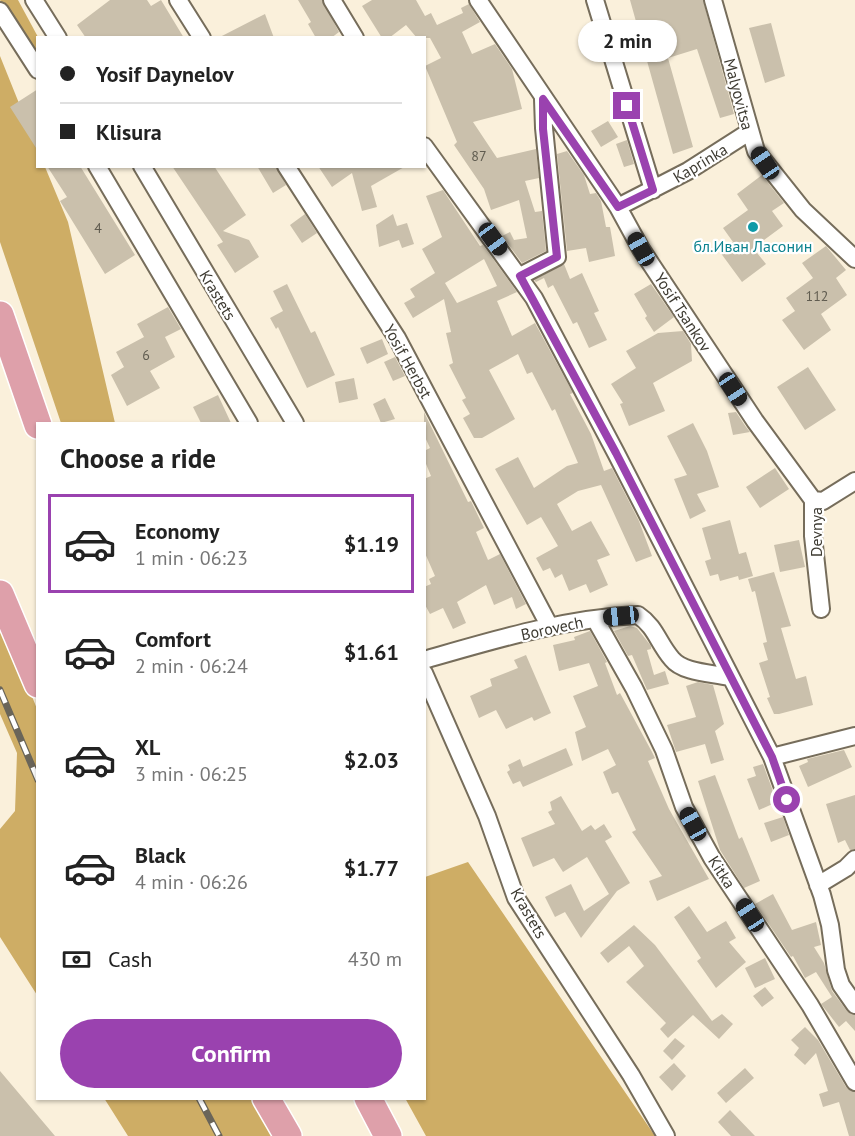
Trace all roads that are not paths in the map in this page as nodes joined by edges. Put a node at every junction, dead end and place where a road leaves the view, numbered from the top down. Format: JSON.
{"nodes":[{"id":1,"x":34,"y":0,"type":"edge"},
{"id":2,"x":178,"y":0,"type":"edge"},
{"id":3,"x":332,"y":0,"type":"edge"},
{"id":4,"x":478,"y":0,"type":"edge"},
{"id":5,"x":596,"y":0,"type":"edge"},
{"id":6,"x":713,"y":0,"type":"edge"},
{"id":7,"x":0,"y":11,"type":"edge"},
{"id":8,"x":57,"y":36,"type":"edge"},
{"id":9,"x":201,"y":36,"type":"edge"},
{"id":10,"x":354,"y":36,"type":"edge"},
{"id":11,"x":36,"y":67,"type":"edge"},
{"id":12,"x":543,"y":99,"type":"junction"},
{"id":13,"x":749,"y":132,"type":"junction"},
{"id":14,"x":426,"y":149,"type":"edge"},
{"id":15,"x":98,"y":168,"type":"edge"},
{"id":16,"x":143,"y":168,"type":"edge"},
{"id":17,"x":287,"y":168,"type":"edge"},
{"id":18,"x":653,"y":190,"type":"junction"},
{"id":19,"x":618,"y":207,"type":"junction"},
{"id":20,"x":855,"y":259,"type":"edge"},
{"id":21,"x":520,"y":276,"type":"junction"},
{"id":22,"x":0,"y":315,"type":"edge"},
{"id":23,"x":37,"y":422,"type":"edge"},
{"id":24,"x":248,"y":422,"type":"edge"},
{"id":25,"x":294,"y":422,"type":"edge"},
{"id":26,"x":855,"y":481,"type":"edge"},
{"id":27,"x":813,"y":501,"type":"junction"},
{"id":28,"x":0,"y":594,"type":"edge"},
{"id":29,"x":821,"y":609,"type":"dead end"},
{"id":30,"x":595,"y":619,"type":"junction"},
{"id":31,"x":550,"y":627,"type":"junction"},
{"id":32,"x":426,"y":659,"type":"edge"},
{"id":33,"x":426,"y":677,"type":"edge"},
{"id":34,"x":729,"y":677,"type":"junction"},
{"id":35,"x":36,"y":679,"type":"edge"},
{"id":36,"x":855,"y":736,"type":"edge"},
{"id":37,"x":772,"y":757,"type":"junction"},
{"id":38,"x":855,"y":859,"type":"edge"},
{"id":39,"x":818,"y":885,"type":"junction"},
{"id":40,"x":855,"y":1005,"type":"edge"},
{"id":41,"x":855,"y":1082,"type":"edge"},
{"id":42,"x":267,"y":1100,"type":"edge"},
{"id":43,"x":369,"y":1100,"type":"edge"},
{"id":44,"x":288,"y":1136,"type":"edge"},
{"id":45,"x":388,"y":1136,"type":"edge"},
{"id":46,"x":666,"y":1136,"type":"edge"}],
"edges":[{"from":1,"to":8,"type":"street"},
{"from":2,"to":9,"type":"street"},
{"from":3,"to":10,"type":"street"},
{"from":4,"to":12,"type":"street","name":"Yosif Tsankov"},
{"from":5,"to":18,"type":"street"},
{"from":6,"to":13,"type":"street","name":"Malyovitsa"},
{"from":7,"to":11,"type":"street"},
{"from":12,"to":19,"type":"street","name":"Yosif Tsankov"},
{"from":12,"to":21,"type":"street"},
{"from":13,"to":18,"type":"street","name":"Kaprinka"},
{"from":13,"to":20,"type":"street","name":"Malyovitsa"},
{"from":14,"to":21,"type":"street"},
{"from":15,"to":24,"type":"street"},
{"from":16,"to":25,"type":"street","name":"Krastets"},
{"from":17,"to":31,"type":"street","name":"Yosif Herbst"},
{"from":18,"to":19,"type":"street","name":"Kaprinka"},
{"from":19,"to":27,"type":"street","name":"Yosif Tsankov"},
{"from":21,"to":34,"type":"street"},
{"from":22,"to":23,"type":"highway"},
{"from":26,"to":27,"type":"street","name":"Devnya"},
{"from":27,"to":29,"type":"street","name":"Devnya"},
{"from":28,"to":35,"type":"highway"},
{"from":30,"to":31,"type":"street","name":"Borovech"},
{"from":30,"to":34,"type":"street","name":"Borovech"},
{"from":30,"to":41,"type":"street","name":"Kitka"},
{"from":31,"to":32,"type":"street","name":"Borovech"},
{"from":33,"to":46,"type":"street","name":"Krastets"},
{"from":34,"to":37,"type":"street"},
{"from":36,"to":37,"type":"street"},
{"from":37,"to":39,"type":"street"},
{"from":38,"to":39,"type":"street"},
{"from":39,"to":40,"type":"street"},
{"from":42,"to":44,"type":"highway"},
{"from":43,"to":45,"type":"highway"}]}
